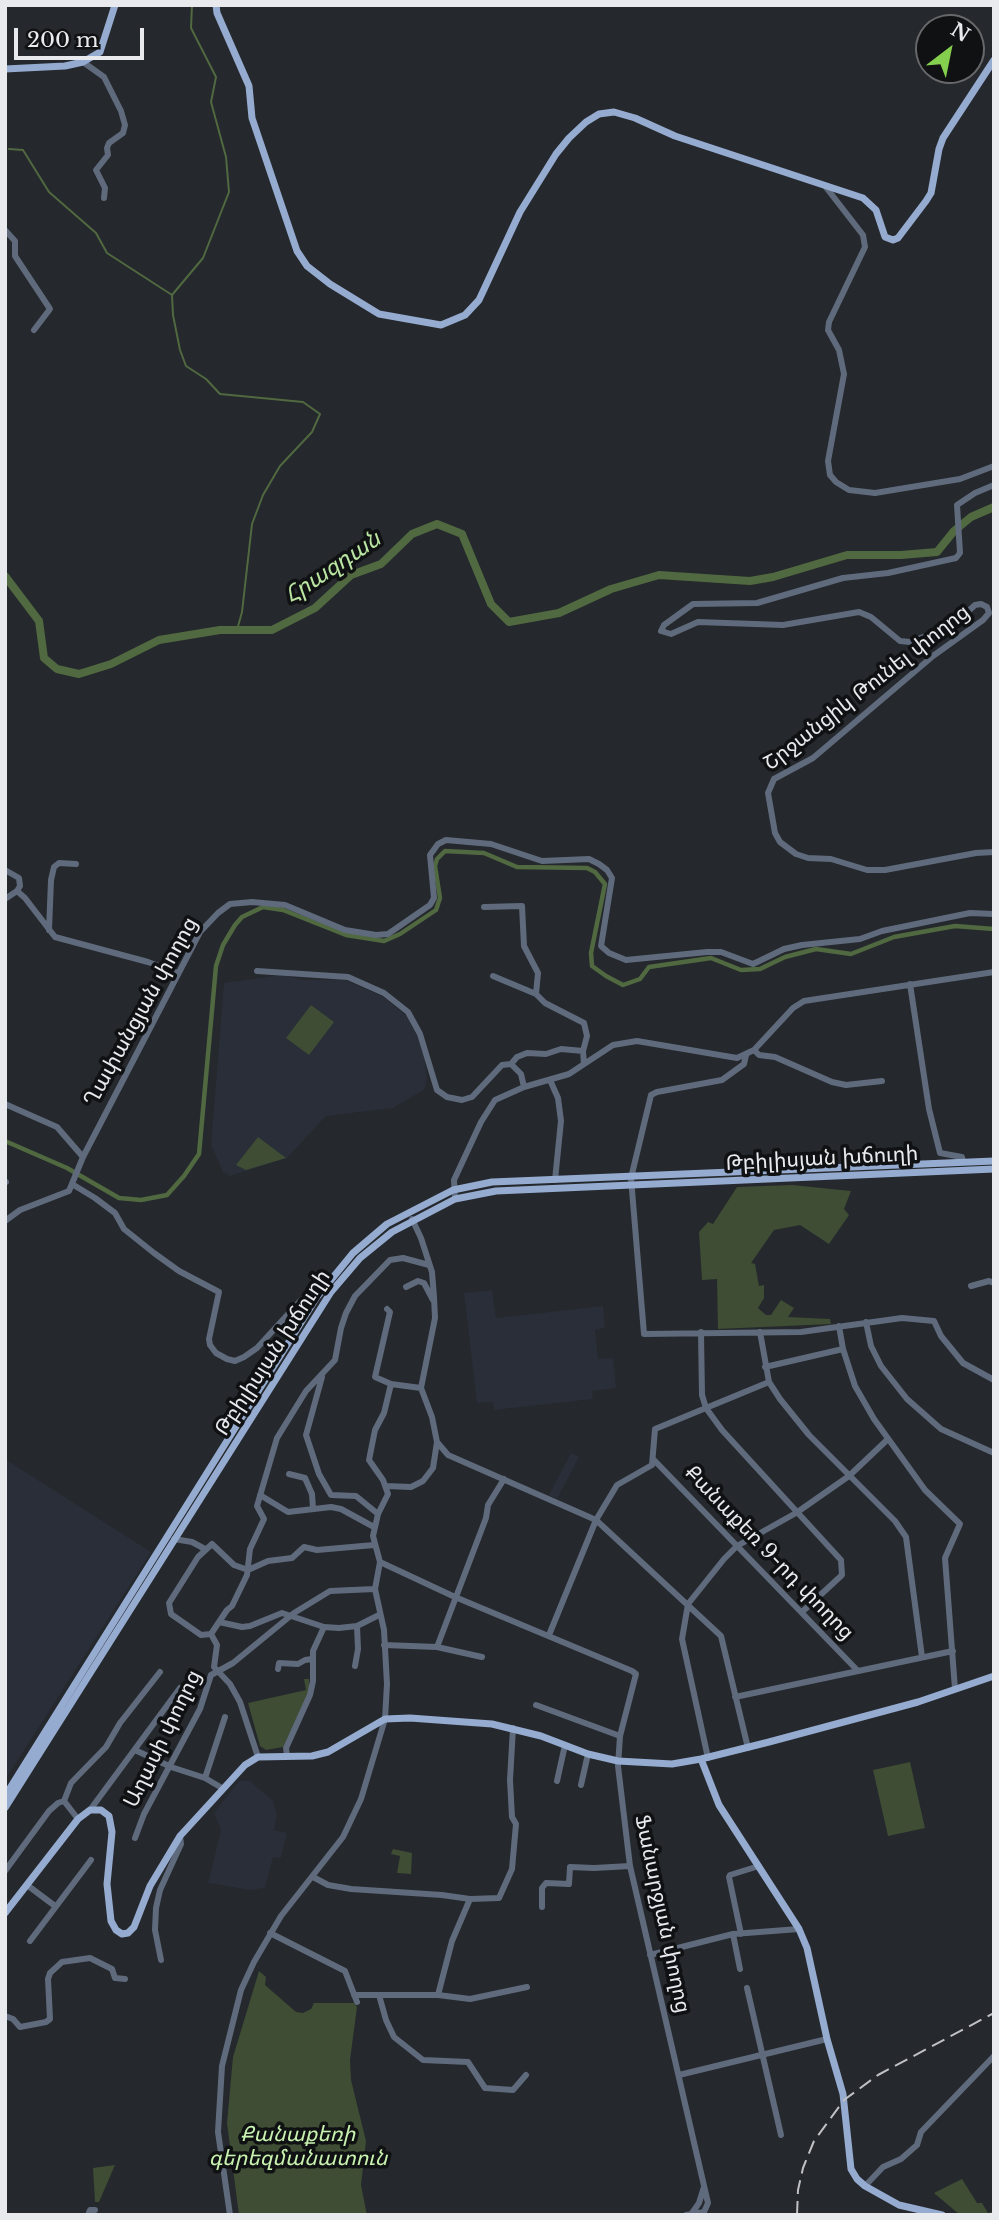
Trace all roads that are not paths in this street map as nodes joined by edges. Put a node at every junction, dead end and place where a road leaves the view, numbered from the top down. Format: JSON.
{"nodes":[{"id":1,"x":114,"y":5,"type":"edge"},
{"id":2,"x":216,"y":5,"type":"edge"},
{"id":3,"x":994,"y":60,"type":"edge"},
{"id":4,"x":83,"y":62,"type":"junction"},
{"id":5,"x":5,"y":69,"type":"edge"},
{"id":6,"x":824,"y":184,"type":"junction"},
{"id":7,"x":850,"y":193,"type":"junction"},
{"id":8,"x":104,"y":198,"type":"dead end"},
{"id":9,"x":844,"y":208,"type":"junction"},
{"id":10,"x":5,"y":230,"type":"edge"},
{"id":11,"x":34,"y":330,"type":"dead end"},
{"id":12,"x":994,"y":466,"type":"edge"},
{"id":13,"x":994,"y":485,"type":"edge"},
{"id":14,"x":994,"y":852,"type":"edge"},
{"id":15,"x":76,"y":864,"type":"dead end"},
{"id":16,"x":5,"y":870,"type":"edge"},
{"id":17,"x":17,"y":891,"type":"junction"},
{"id":18,"x":5,"y":899,"type":"edge"},
{"id":19,"x":484,"y":907,"type":"dead end"},
{"id":20,"x":994,"y":914,"type":"edge"},
{"id":21,"x":49,"y":930,"type":"junction"},
{"id":22,"x":257,"y":971,"type":"dead end"},
{"id":23,"x":994,"y":972,"type":"edge"},
{"id":24,"x":178,"y":973,"type":"junction"},
{"id":25,"x":494,"y":976,"type":"dead end"},
{"id":26,"x":910,"y":984,"type":"junction"},
{"id":27,"x":536,"y":994,"type":"junction"},
{"id":28,"x":583,"y":1051,"type":"junction"},
{"id":29,"x":754,"y":1051,"type":"junction"},
{"id":30,"x":746,"y":1055,"type":"junction"},
{"id":31,"x":511,"y":1064,"type":"junction"},
{"id":32,"x":584,"y":1064,"type":"junction"},
{"id":33,"x":550,"y":1080,"type":"junction"},
{"id":34,"x":882,"y":1082,"type":"dead end"},
{"id":35,"x":524,"y":1087,"type":"junction"},
{"id":36,"x":5,"y":1104,"type":"edge"},
{"id":37,"x":82,"y":1160,"type":"junction"},
{"id":38,"x":994,"y":1161,"type":"edge"},
{"id":39,"x":963,"y":1162,"type":"junction"},
{"id":40,"x":994,"y":1169,"type":"edge"},
{"id":41,"x":555,"y":1180,"type":"junction"},
{"id":42,"x":631,"y":1181,"type":"junction"},
{"id":43,"x":72,"y":1182,"type":"junction"},
{"id":44,"x":454,"y":1194,"type":"junction"},
{"id":45,"x":412,"y":1219,"type":"junction"},
{"id":46,"x":5,"y":1221,"type":"edge"},
{"id":47,"x":429,"y":1265,"type":"junction"},
{"id":48,"x":994,"y":1283,"type":"edge"},
{"id":49,"x":971,"y":1286,"type":"dead end"},
{"id":50,"x":406,"y":1287,"type":"dead end"},
{"id":51,"x":317,"y":1297,"type":"junction"},
{"id":52,"x":435,"y":1301,"type":"junction"},
{"id":53,"x":387,"y":1308,"type":"dead end"},
{"id":54,"x":866,"y":1322,"type":"junction"},
{"id":55,"x":839,"y":1326,"type":"junction"},
{"id":56,"x":701,"y":1332,"type":"junction"},
{"id":57,"x":761,"y":1332,"type":"junction"},
{"id":58,"x":843,"y":1349,"type":"junction"},
{"id":59,"x":765,"y":1367,"type":"junction"},
{"id":60,"x":322,"y":1375,"type":"junction"},
{"id":61,"x":994,"y":1380,"type":"edge"},
{"id":62,"x":769,"y":1382,"type":"junction"},
{"id":63,"x":391,"y":1384,"type":"junction"},
{"id":64,"x":421,"y":1388,"type":"junction"},
{"id":65,"x":706,"y":1408,"type":"junction"},
{"id":66,"x":888,"y":1439,"type":"junction"},
{"id":67,"x":436,"y":1442,"type":"junction"},
{"id":68,"x":994,"y":1453,"type":"edge"},
{"id":69,"x":654,"y":1460,"type":"junction"},
{"id":70,"x":289,"y":1474,"type":"dead end"},
{"id":71,"x":210,"y":1476,"type":"junction"},
{"id":72,"x":849,"y":1476,"type":"junction"},
{"id":73,"x":504,"y":1479,"type":"junction"},
{"id":74,"x":386,"y":1486,"type":"junction"},
{"id":75,"x":327,"y":1492,"type":"junction"},
{"id":76,"x":260,"y":1495,"type":"junction"},
{"id":77,"x":313,"y":1498,"type":"junction"},
{"id":78,"x":313,"y":1508,"type":"junction"},
{"id":79,"x":796,"y":1513,"type":"junction"},
{"id":80,"x":378,"y":1514,"type":"junction"},
{"id":81,"x":596,"y":1520,"type":"junction"},
{"id":82,"x":374,"y":1527,"type":"junction"},
{"id":83,"x":174,"y":1539,"type":"junction"},
{"id":84,"x":374,"y":1545,"type":"junction"},
{"id":85,"x":737,"y":1546,"type":"junction"},
{"id":86,"x":205,"y":1549,"type":"junction"},
{"id":87,"x":161,"y":1552,"type":"junction"},
{"id":88,"x":380,"y":1562,"type":"junction"},
{"id":89,"x":248,"y":1570,"type":"junction"},
{"id":90,"x":375,"y":1589,"type":"junction"},
{"id":91,"x":455,"y":1597,"type":"junction"},
{"id":92,"x":688,"y":1604,"type":"junction"},
{"id":93,"x":802,"y":1612,"type":"junction"},
{"id":94,"x":379,"y":1615,"type":"junction"},
{"id":95,"x":290,"y":1616,"type":"junction"},
{"id":96,"x":219,"y":1622,"type":"junction"},
{"id":97,"x":324,"y":1626,"type":"junction"},
{"id":98,"x":357,"y":1626,"type":"junction"},
{"id":99,"x":211,"y":1634,"type":"junction"},
{"id":100,"x":548,"y":1635,"type":"junction"},
{"id":101,"x":384,"y":1645,"type":"junction"},
{"id":102,"x":437,"y":1647,"type":"junction"},
{"id":103,"x":953,"y":1651,"type":"junction"},
{"id":104,"x":482,"y":1657,"type":"dead end"},
{"id":105,"x":922,"y":1657,"type":"junction"},
{"id":106,"x":313,"y":1659,"type":"junction"},
{"id":107,"x":355,"y":1666,"type":"dead end"},
{"id":108,"x":278,"y":1669,"type":"dead end"},
{"id":109,"x":217,"y":1671,"type":"junction"},
{"id":110,"x":858,"y":1671,"type":"junction"},
{"id":111,"x":160,"y":1672,"type":"dead end"},
{"id":112,"x":994,"y":1676,"type":"edge"},
{"id":113,"x":180,"y":1688,"type":"dead end"},
{"id":114,"x":955,"y":1689,"type":"junction"},
{"id":115,"x":735,"y":1697,"type":"junction"},
{"id":116,"x":536,"y":1705,"type":"dead end"},
{"id":117,"x":225,"y":1717,"type":"dead end"},
{"id":118,"x":384,"y":1720,"type":"junction"},
{"id":119,"x":513,"y":1728,"type":"junction"},
{"id":120,"x":620,"y":1736,"type":"junction"},
{"id":121,"x":565,"y":1745,"type":"junction"},
{"id":122,"x":748,"y":1748,"type":"junction"},
{"id":123,"x":135,"y":1750,"type":"junction"},
{"id":124,"x":588,"y":1754,"type":"junction"},
{"id":125,"x":286,"y":1756,"type":"junction"},
{"id":126,"x":258,"y":1757,"type":"junction"},
{"id":127,"x":705,"y":1759,"type":"junction"},
{"id":128,"x":618,"y":1761,"type":"junction"},
{"id":129,"x":171,"y":1767,"type":"junction"},
{"id":130,"x":205,"y":1778,"type":"junction"},
{"id":131,"x":557,"y":1781,"type":"dead end"},
{"id":132,"x":580,"y":1785,"type":"dead end"},
{"id":133,"x":222,"y":1788,"type":"junction"},
{"id":134,"x":5,"y":1796,"type":"edge"},
{"id":135,"x":64,"y":1801,"type":"junction"},
{"id":136,"x":5,"y":1808,"type":"edge"},
{"id":137,"x":90,"y":1810,"type":"junction"},
{"id":138,"x":78,"y":1819,"type":"junction"},
{"id":139,"x":180,"y":1836,"type":"junction"},
{"id":140,"x":135,"y":1838,"type":"dead end"},
{"id":141,"x":91,"y":1860,"type":"dead end"},
{"id":142,"x":630,"y":1866,"type":"junction"},
{"id":143,"x":759,"y":1866,"type":"junction"},
{"id":144,"x":5,"y":1871,"type":"edge"},
{"id":145,"x":313,"y":1877,"type":"junction"},
{"id":146,"x":27,"y":1885,"type":"junction"},
{"id":147,"x":470,"y":1899,"type":"junction"},
{"id":148,"x":55,"y":1906,"type":"junction"},
{"id":149,"x":542,"y":1907,"type":"dead end"},
{"id":150,"x":5,"y":1913,"type":"edge"},
{"id":151,"x":799,"y":1929,"type":"junction"},
{"id":152,"x":270,"y":1933,"type":"junction"},
{"id":153,"x":737,"y":1934,"type":"junction"},
{"id":154,"x":30,"y":1941,"type":"dead end"},
{"id":155,"x":650,"y":1955,"type":"junction"},
{"id":156,"x":161,"y":1960,"type":"dead end"},
{"id":157,"x":740,"y":1969,"type":"dead end"},
{"id":158,"x":125,"y":1979,"type":"dead end"},
{"id":159,"x":527,"y":1987,"type":"dead end"},
{"id":160,"x":747,"y":1988,"type":"dead end"},
{"id":161,"x":379,"y":1995,"type":"junction"},
{"id":162,"x":438,"y":1995,"type":"junction"},
{"id":163,"x":5,"y":2016,"type":"edge"},
{"id":164,"x":827,"y":2039,"type":"junction"},
{"id":165,"x":762,"y":2055,"type":"junction"},
{"id":166,"x":994,"y":2056,"type":"edge"},
{"id":167,"x":679,"y":2075,"type":"junction"},
{"id":168,"x":526,"y":2076,"type":"dead end"},
{"id":169,"x":781,"y":2134,"type":"dead end"},
{"id":170,"x":865,"y":2186,"type":"junction"},
{"id":171,"x":95,"y":2210,"type":"dead end"},
{"id":172,"x":919,"y":2213,"type":"edge"},
{"id":173,"x":689,"y":2214,"type":"edge"},
{"id":174,"x":88,"y":2215,"type":"edge"},
{"id":175,"x":229,"y":2215,"type":"edge"},
{"id":176,"x":942,"y":2215,"type":"edge"}],
"edges":[{"from":1,"to":4,"type":"main road"},
{"from":2,"to":6,"type":"main road"},
{"from":3,"to":7,"type":"main road"},
{"from":4,"to":5,"type":"main road"},
{"from":4,"to":8,"type":"street"},
{"from":6,"to":7,"type":"main road"},
{"from":6,"to":9,"type":"street"},
{"from":7,"to":9,"type":"street"},
{"from":9,"to":12,"type":"street"},
{"from":10,"to":11,"type":"street"},
{"from":13,"to":14,"type":"street","name":"Շրջանցիկ Թունել փողոց"},
{"from":15,"to":21,"type":"street"},
{"from":16,"to":17,"type":"street"},
{"from":17,"to":18,"type":"street"},
{"from":17,"to":21,"type":"street"},
{"from":19,"to":27,"type":"street"},
{"from":20,"to":24,"type":"street","name":"Ղափանցյան փողոց"},
{"from":21,"to":24,"type":"street"},
{"from":22,"to":31,"type":"street"},
{"from":23,"to":26,"type":"street"},
{"from":24,"to":37,"type":"street","name":"Ղափանցյան փողոց"},
{"from":25,"to":27,"type":"street"},
{"from":26,"to":29,"type":"street"},
{"from":26,"to":39,"type":"street"},
{"from":27,"to":28,"type":"street"},
{"from":28,"to":31,"type":"street"},
{"from":28,"to":32,"type":"street"},
{"from":29,"to":30,"type":"street"},
{"from":29,"to":34,"type":"street"},
{"from":30,"to":32,"type":"street"},
{"from":30,"to":42,"type":"street"},
{"from":31,"to":35,"type":"street"},
{"from":32,"to":33,"type":"street"},
{"from":33,"to":35,"type":"street"},
{"from":33,"to":41,"type":"street"},
{"from":35,"to":44,"type":"street"},
{"from":36,"to":37,"type":"street"},
{"from":37,"to":43,"type":"street","name":"Ղափանցյան փողոց"},
{"from":38,"to":39,"type":"main road","name":"Թբիլիսյան խճուղի"},
{"from":39,"to":42,"type":"main road","name":"Թբիլիսյան խճուղի"},
{"from":40,"to":42,"type":"main road","name":"Թբիլիսյան խճուղի"},
{"from":41,"to":42,"type":"main road","name":"Թբիլիսյան խճուղի"},
{"from":41,"to":44,"type":"main road","name":"Թբիլիսյան խճուղի"},
{"from":42,"to":44,"type":"main road","name":"Թբիլիսյան խճուղի"},
{"from":42,"to":56,"type":"street"},
{"from":43,"to":46,"type":"street"},
{"from":43,"to":51,"type":"street"},
{"from":44,"to":45,"type":"main road","name":"Թբիլիսյան խճուղի"},
{"from":44,"to":51,"type":"main road","name":"Թբիլիսյան խճուղի"},
{"from":45,"to":47,"type":"street"},
{"from":45,"to":71,"type":"main road","name":"Թբիլիսյան խճուղի"},
{"from":47,"to":52,"type":"street"},
{"from":47,"to":60,"type":"street"},
{"from":48,"to":49,"type":"street"},
{"from":50,"to":52,"type":"street"},
{"from":51,"to":71,"type":"main road","name":"Թբիլիսյան խճուղի"},
{"from":52,"to":64,"type":"street"},
{"from":53,"to":63,"type":"street"},
{"from":54,"to":55,"type":"street"},
{"from":54,"to":61,"type":"street"},
{"from":54,"to":68,"type":"street"},
{"from":55,"to":57,"type":"street"},
{"from":55,"to":58,"type":"street"},
{"from":56,"to":57,"type":"street"},
{"from":56,"to":65,"type":"street"},
{"from":57,"to":59,"type":"street"},
{"from":58,"to":59,"type":"street"},
{"from":58,"to":66,"type":"street"},
{"from":59,"to":62,"type":"street"},
{"from":60,"to":75,"type":"street"},
{"from":60,"to":76,"type":"street"},
{"from":62,"to":65,"type":"street"},
{"from":62,"to":72,"type":"street"},
{"from":63,"to":64,"type":"street"},
{"from":63,"to":74,"type":"street"},
{"from":64,"to":67,"type":"street"},
{"from":65,"to":69,"type":"street"},
{"from":65,"to":79,"type":"street"},
{"from":66,"to":72,"type":"street"},
{"from":66,"to":103,"type":"street"},
{"from":67,"to":73,"type":"street"},
{"from":67,"to":74,"type":"street"},
{"from":69,"to":81,"type":"street"},
{"from":69,"to":85,"type":"street","name":"Քանաքեռ 9-րդ փողոց"},
{"from":70,"to":77,"type":"street"},
{"from":71,"to":83,"type":"main road","name":"Թբիլիսյան խճուղի"},
{"from":71,"to":87,"type":"main road","name":"Թբիլիսյան խճուղի"},
{"from":72,"to":79,"type":"street"},
{"from":72,"to":105,"type":"street"},
{"from":73,"to":81,"type":"street"},
{"from":73,"to":91,"type":"street"},
{"from":74,"to":80,"type":"street"},
{"from":75,"to":77,"type":"street"},
{"from":75,"to":80,"type":"street"},
{"from":76,"to":78,"type":"street"},
{"from":76,"to":89,"type":"street"},
{"from":77,"to":78,"type":"street"},
{"from":78,"to":82,"type":"street"},
{"from":79,"to":85,"type":"street"},
{"from":79,"to":93,"type":"street"},
{"from":80,"to":82,"type":"street"},
{"from":81,"to":92,"type":"street"},
{"from":81,"to":100,"type":"street"},
{"from":82,"to":84,"type":"street"},
{"from":83,"to":86,"type":"street"},
{"from":83,"to":87,"type":"main road","name":"Թբիլիսյան խճուղի"},
{"from":84,"to":88,"type":"street"},
{"from":84,"to":89,"type":"street"},
{"from":85,"to":92,"type":"street"},
{"from":85,"to":93,"type":"street","name":"Քանաքեռ 9-րդ փողոց"},
{"from":86,"to":89,"type":"street"},
{"from":86,"to":99,"type":"street"},
{"from":87,"to":134,"type":"main road","name":"Թբիլիսյան խճուղի"},
{"from":87,"to":136,"type":"main road","name":"Թբիլիսյան խճուղի"},
{"from":88,"to":90,"type":"street"},
{"from":88,"to":91,"type":"street","name":"Ֆանարջյան փողոց"},
{"from":89,"to":96,"type":"street"},
{"from":90,"to":94,"type":"street"},
{"from":90,"to":95,"type":"street","name":"Աղասի փողոց"},
{"from":91,"to":100,"type":"street","name":"Ֆանարջյան փողոց"},
{"from":91,"to":102,"type":"street"},
{"from":92,"to":115,"type":"street"},
{"from":92,"to":127,"type":"street"},
{"from":93,"to":110,"type":"street","name":"Քանաքեռ 9-րդ փողոց"},
{"from":94,"to":98,"type":"street"},
{"from":94,"to":101,"type":"street"},
{"from":95,"to":96,"type":"street"},
{"from":95,"to":97,"type":"street"},
{"from":95,"to":109,"type":"street","name":"Աղասի փողոց"},
{"from":96,"to":99,"type":"street"},
{"from":97,"to":98,"type":"street"},
{"from":97,"to":106,"type":"street"},
{"from":98,"to":107,"type":"street"},
{"from":99,"to":109,"type":"street"},
{"from":100,"to":120,"type":"street","name":"Ֆանարջյան փողոց"},
{"from":101,"to":102,"type":"street"},
{"from":101,"to":118,"type":"street"},
{"from":102,"to":104,"type":"street"},
{"from":103,"to":105,"type":"street"},
{"from":103,"to":114,"type":"street"},
{"from":105,"to":110,"type":"street"},
{"from":106,"to":108,"type":"street"},
{"from":106,"to":125,"type":"street"},
{"from":109,"to":126,"type":"street"},
{"from":109,"to":129,"type":"street","name":"Աղասի փողոց"},
{"from":110,"to":115,"type":"street"},
{"from":111,"to":135,"type":"street"},
{"from":112,"to":114,"type":"main road"},
{"from":113,"to":123,"type":"street"},
{"from":114,"to":122,"type":"main road"},
{"from":115,"to":122,"type":"street"},
{"from":116,"to":120,"type":"street"},
{"from":117,"to":130,"type":"street"},
{"from":118,"to":119,"type":"main road"},
{"from":118,"to":125,"type":"main road"},
{"from":118,"to":145,"type":"street"},
{"from":118,"to":175,"type":"street"},
{"from":119,"to":121,"type":"main road"},
{"from":119,"to":147,"type":"street"},
{"from":120,"to":128,"type":"street","name":"Ֆանարջյան փողոց"},
{"from":121,"to":124,"type":"main road"},
{"from":121,"to":131,"type":"street"},
{"from":122,"to":127,"type":"main road"},
{"from":123,"to":129,"type":"street"},
{"from":123,"to":137,"type":"street"},
{"from":124,"to":128,"type":"main road"},
{"from":124,"to":132,"type":"street"},
{"from":125,"to":126,"type":"main road"},
{"from":126,"to":133,"type":"main road"},
{"from":127,"to":128,"type":"main road"},
{"from":127,"to":143,"type":"main road"},
{"from":128,"to":142,"type":"street","name":"Ֆանարջյան փողոց"},
{"from":129,"to":130,"type":"street"},
{"from":129,"to":140,"type":"street","name":"Աղասի փողոց"},
{"from":130,"to":133,"type":"street"},
{"from":133,"to":139,"type":"main road"},
{"from":135,"to":138,"type":"street"},
{"from":135,"to":144,"type":"street"},
{"from":137,"to":138,"type":"main road"},
{"from":137,"to":139,"type":"main road"},
{"from":138,"to":146,"type":"main road"},
{"from":139,"to":156,"type":"street"},
{"from":141,"to":148,"type":"street"},
{"from":142,"to":149,"type":"street"},
{"from":142,"to":155,"type":"street","name":"Ֆանարջյան փողոց"},
{"from":143,"to":151,"type":"main road"},
{"from":143,"to":153,"type":"street"},
{"from":145,"to":147,"type":"street"},
{"from":145,"to":152,"type":"street"},
{"from":146,"to":148,"type":"street"},
{"from":146,"to":150,"type":"main road"},
{"from":147,"to":162,"type":"street"},
{"from":148,"to":154,"type":"street"},
{"from":151,"to":153,"type":"street"},
{"from":151,"to":164,"type":"main road"},
{"from":152,"to":161,"type":"street"},
{"from":152,"to":175,"type":"street"},
{"from":153,"to":155,"type":"street"},
{"from":153,"to":157,"type":"street"},
{"from":155,"to":167,"type":"street","name":"Ֆանարջյան փողոց"},
{"from":158,"to":163,"type":"street"},
{"from":159,"to":162,"type":"street"},
{"from":160,"to":165,"type":"street"},
{"from":161,"to":162,"type":"street"},
{"from":161,"to":168,"type":"street"},
{"from":164,"to":165,"type":"street"},
{"from":164,"to":170,"type":"main road"},
{"from":165,"to":167,"type":"street"},
{"from":165,"to":169,"type":"street"},
{"from":166,"to":170,"type":"street"},
{"from":167,"to":173,"type":"street","name":"Ֆանարջյան փողոց"},
{"from":170,"to":172,"type":"main road"},
{"from":171,"to":174,"type":"street"},
{"from":172,"to":176,"type":"main road"}]}
